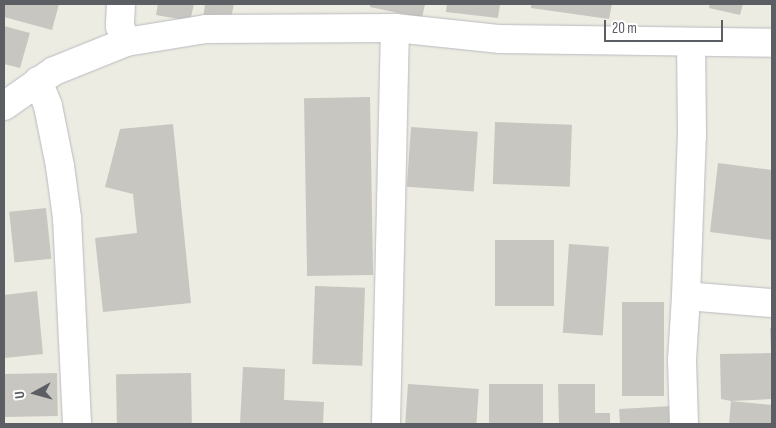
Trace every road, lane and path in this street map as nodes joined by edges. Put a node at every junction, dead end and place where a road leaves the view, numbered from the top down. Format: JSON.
{"nodes":[{"id":1,"x":121,"y":4,"type":"edge"},
{"id":2,"x":395,"y":38,"type":"junction"},
{"id":3,"x":126,"y":42,"type":"junction"},
{"id":4,"x":772,"y":42,"type":"edge"},
{"id":5,"x":692,"y":54,"type":"junction"},
{"id":6,"x":43,"y":94,"type":"junction"},
{"id":7,"x":4,"y":106,"type":"edge"},
{"id":8,"x":686,"y":296,"type":"junction"},
{"id":9,"x":772,"y":303,"type":"edge"},
{"id":10,"x":77,"y":424,"type":"edge"},
{"id":11,"x":386,"y":424,"type":"edge"},
{"id":12,"x":684,"y":424,"type":"edge"}],
"edges":[{"from":1,"to":3,"type":"street"},
{"from":2,"to":3,"type":"street"},
{"from":2,"to":5,"type":"street"},
{"from":2,"to":11,"type":"street"},
{"from":3,"to":6,"type":"street"},
{"from":4,"to":5,"type":"street"},
{"from":5,"to":8,"type":"street"},
{"from":6,"to":7,"type":"street"},
{"from":6,"to":10,"type":"street"},
{"from":8,"to":9,"type":"street"},
{"from":8,"to":12,"type":"street"}]}
